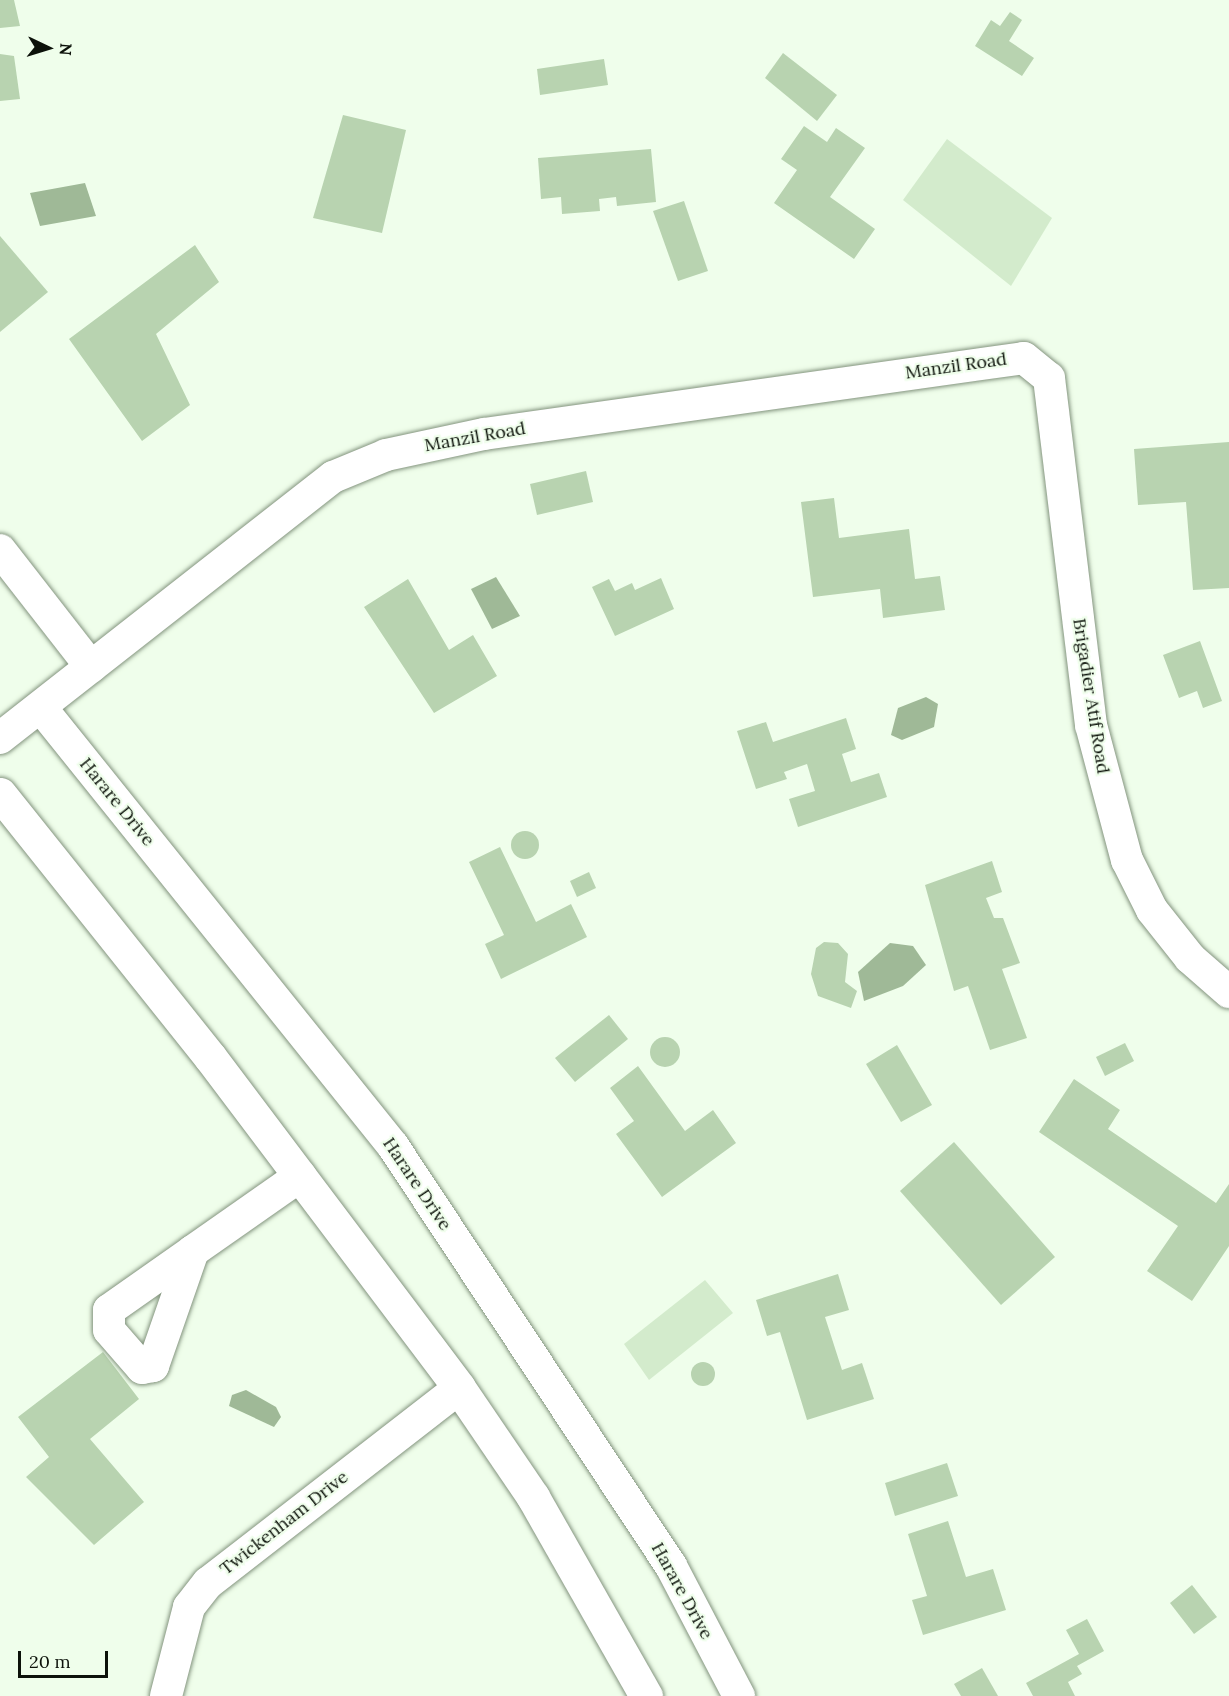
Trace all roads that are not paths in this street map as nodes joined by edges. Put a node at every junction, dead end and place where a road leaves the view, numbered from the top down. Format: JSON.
{"nodes":[{"id":1,"x":1039,"y":366,"type":"joint"},
{"id":2,"x":0,"y":550,"type":"edge"},
{"id":3,"x":91,"y":667,"type":"junction"},
{"id":4,"x":42,"y":709,"type":"junction"},
{"id":5,"x":0,"y":738,"type":"edge"},
{"id":6,"x":0,"y":794,"type":"edge"},
{"id":7,"x":1229,"y":992,"type":"edge"},
{"id":8,"x":300,"y":1176,"type":"junction"},
{"id":9,"x":193,"y":1251,"type":"dead end"},
{"id":10,"x":459,"y":1388,"type":"junction"},
{"id":11,"x":166,"y":1696,"type":"edge"},
{"id":12,"x":646,"y":1696,"type":"edge"},
{"id":13,"x":739,"y":1696,"type":"edge"}],
"edges":[{"from":1,"to":3,"type":"street","name":"Manzil Road"},
{"from":1,"to":7,"type":"street","name":"Brigadier Atif Road"},
{"from":2,"to":3,"type":"street"},
{"from":3,"to":4,"type":"street","name":"Manzil Road"},
{"from":4,"to":5,"type":"street","name":"Manzil Road"},
{"from":4,"to":13,"type":"street","name":"Harare Drive"},
{"from":6,"to":8,"type":"main road"},
{"from":8,"to":9,"type":"street"},
{"from":8,"to":10,"type":"main road"},
{"from":10,"to":11,"type":"street","name":"Twickenham Drive"},
{"from":10,"to":12,"type":"main road"}]}
